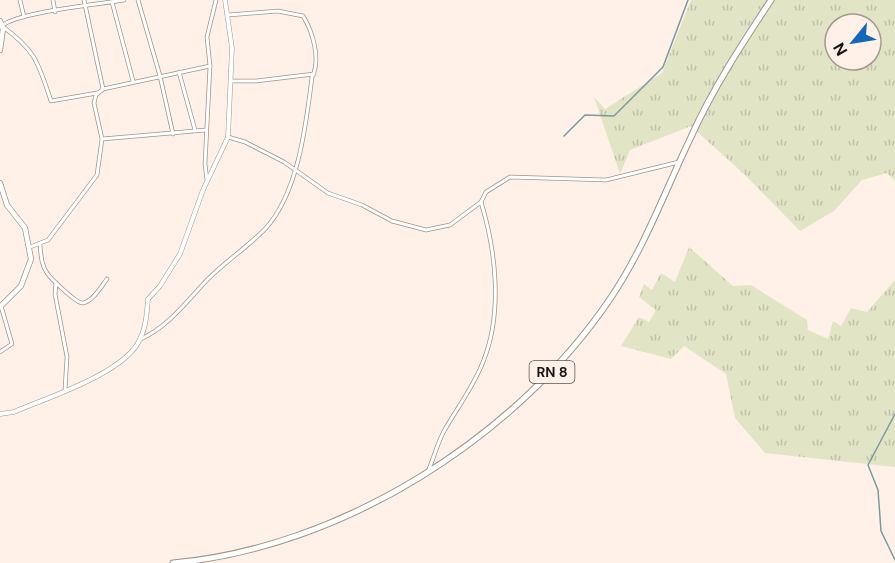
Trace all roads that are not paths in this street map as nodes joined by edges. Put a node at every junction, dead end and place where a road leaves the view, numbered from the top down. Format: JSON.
{"nodes":[{"id":1,"x":20,"y":0,"type":"edge"},
{"id":2,"x":52,"y":0,"type":"edge"},
{"id":3,"x":84,"y":0,"type":"edge"},
{"id":4,"x":124,"y":0,"type":"edge"},
{"id":5,"x":138,"y":0,"type":"edge"},
{"id":6,"x":216,"y":0,"type":"edge"},
{"id":7,"x":225,"y":0,"type":"edge"},
{"id":8,"x":771,"y":0,"type":"edge"},
{"id":9,"x":117,"y":1,"type":"edge"},
{"id":10,"x":112,"y":2,"type":"junction"},
{"id":11,"x":86,"y":7,"type":"junction"},
{"id":12,"x":55,"y":12,"type":"junction"},
{"id":13,"x":228,"y":15,"type":"junction"},
{"id":14,"x":24,"y":17,"type":"junction"},
{"id":15,"x":1,"y":23,"type":"edge"},
{"id":16,"x":0,"y":50,"type":"edge"},
{"id":17,"x":210,"y":66,"type":"junction"},
{"id":18,"x":179,"y":72,"type":"junction"},
{"id":19,"x":314,"y":74,"type":"junction"},
{"id":20,"x":160,"y":76,"type":"junction"},
{"id":21,"x":133,"y":81,"type":"junction"},
{"id":22,"x":230,"y":81,"type":"junction"},
{"id":23,"x":103,"y":89,"type":"junction"},
{"id":24,"x":99,"y":93,"type":"junction"},
{"id":25,"x":195,"y":130,"type":"junction"},
{"id":26,"x":206,"y":130,"type":"junction"},
{"id":27,"x":173,"y":134,"type":"junction"},
{"id":28,"x":228,"y":137,"type":"junction"},
{"id":29,"x":102,"y":139,"type":"junction"},
{"id":30,"x":679,"y":162,"type":"junction"},
{"id":31,"x":296,"y":169,"type":"junction"},
{"id":32,"x":207,"y":182,"type":"junction"},
{"id":33,"x":0,"y":183,"type":"edge"},
{"id":34,"x":0,"y":202,"type":"edge"},
{"id":35,"x":482,"y":202,"type":"junction"},
{"id":36,"x":7,"y":206,"type":"junction"},
{"id":37,"x":40,"y":245,"type":"junction"},
{"id":38,"x":30,"y":247,"type":"junction"},
{"id":39,"x":107,"y":279,"type":"dead end"},
{"id":40,"x":56,"y":282,"type":"junction"},
{"id":41,"x":0,"y":306,"type":"edge"},
{"id":42,"x":141,"y":339,"type":"junction"},
{"id":43,"x":0,"y":352,"type":"edge"},
{"id":44,"x":65,"y":390,"type":"junction"},
{"id":45,"x":0,"y":414,"type":"edge"},
{"id":46,"x":429,"y":470,"type":"junction"},
{"id":47,"x":173,"y":563,"type":"edge"}],
"edges":[{"from":1,"to":14,"type":"street"},
{"from":2,"to":12,"type":"street"},
{"from":3,"to":11,"type":"street"},
{"from":4,"to":9,"type":"street"},
{"from":5,"to":20,"type":"street"},
{"from":6,"to":17,"type":"street"},
{"from":7,"to":13,"type":"street"},
{"from":8,"to":30,"type":"main road","number":"RN 8"},
{"from":9,"to":10,"type":"street"},
{"from":10,"to":11,"type":"street"},
{"from":10,"to":21,"type":"street"},
{"from":11,"to":12,"type":"street"},
{"from":11,"to":23,"type":"street"},
{"from":12,"to":14,"type":"street"},
{"from":13,"to":19,"type":"street"},
{"from":13,"to":22,"type":"street"},
{"from":14,"to":15,"type":"street"},
{"from":15,"to":16,"type":"main road"},
{"from":15,"to":24,"type":"street"},
{"from":17,"to":18,"type":"street"},
{"from":17,"to":26,"type":"street"},
{"from":18,"to":20,"type":"street"},
{"from":18,"to":25,"type":"street"},
{"from":19,"to":22,"type":"street"},
{"from":19,"to":31,"type":"street"},
{"from":20,"to":21,"type":"street"},
{"from":20,"to":27,"type":"street"},
{"from":21,"to":23,"type":"street"},
{"from":22,"to":28,"type":"street"},
{"from":23,"to":24,"type":"street"},
{"from":24,"to":29,"type":"street"},
{"from":25,"to":26,"type":"street"},
{"from":25,"to":27,"type":"street"},
{"from":26,"to":32,"type":"street"},
{"from":27,"to":29,"type":"street"},
{"from":28,"to":31,"type":"street"},
{"from":28,"to":32,"type":"street"},
{"from":29,"to":37,"type":"street"},
{"from":30,"to":35,"type":"street"},
{"from":30,"to":46,"type":"main road","number":"RN 8"},
{"from":31,"to":35,"type":"street"},
{"from":31,"to":42,"type":"street"},
{"from":32,"to":42,"type":"street"},
{"from":33,"to":36,"type":"main road"},
{"from":34,"to":36,"type":"street"},
{"from":35,"to":46,"type":"street"},
{"from":36,"to":38,"type":"main road"},
{"from":37,"to":38,"type":"street"},
{"from":37,"to":40,"type":"street"},
{"from":38,"to":41,"type":"main road"},
{"from":39,"to":40,"type":"street"},
{"from":40,"to":44,"type":"street"},
{"from":41,"to":43,"type":"street"},
{"from":42,"to":44,"type":"street"},
{"from":44,"to":45,"type":"street"},
{"from":46,"to":47,"type":"main road","number":"RN 8"}]}
